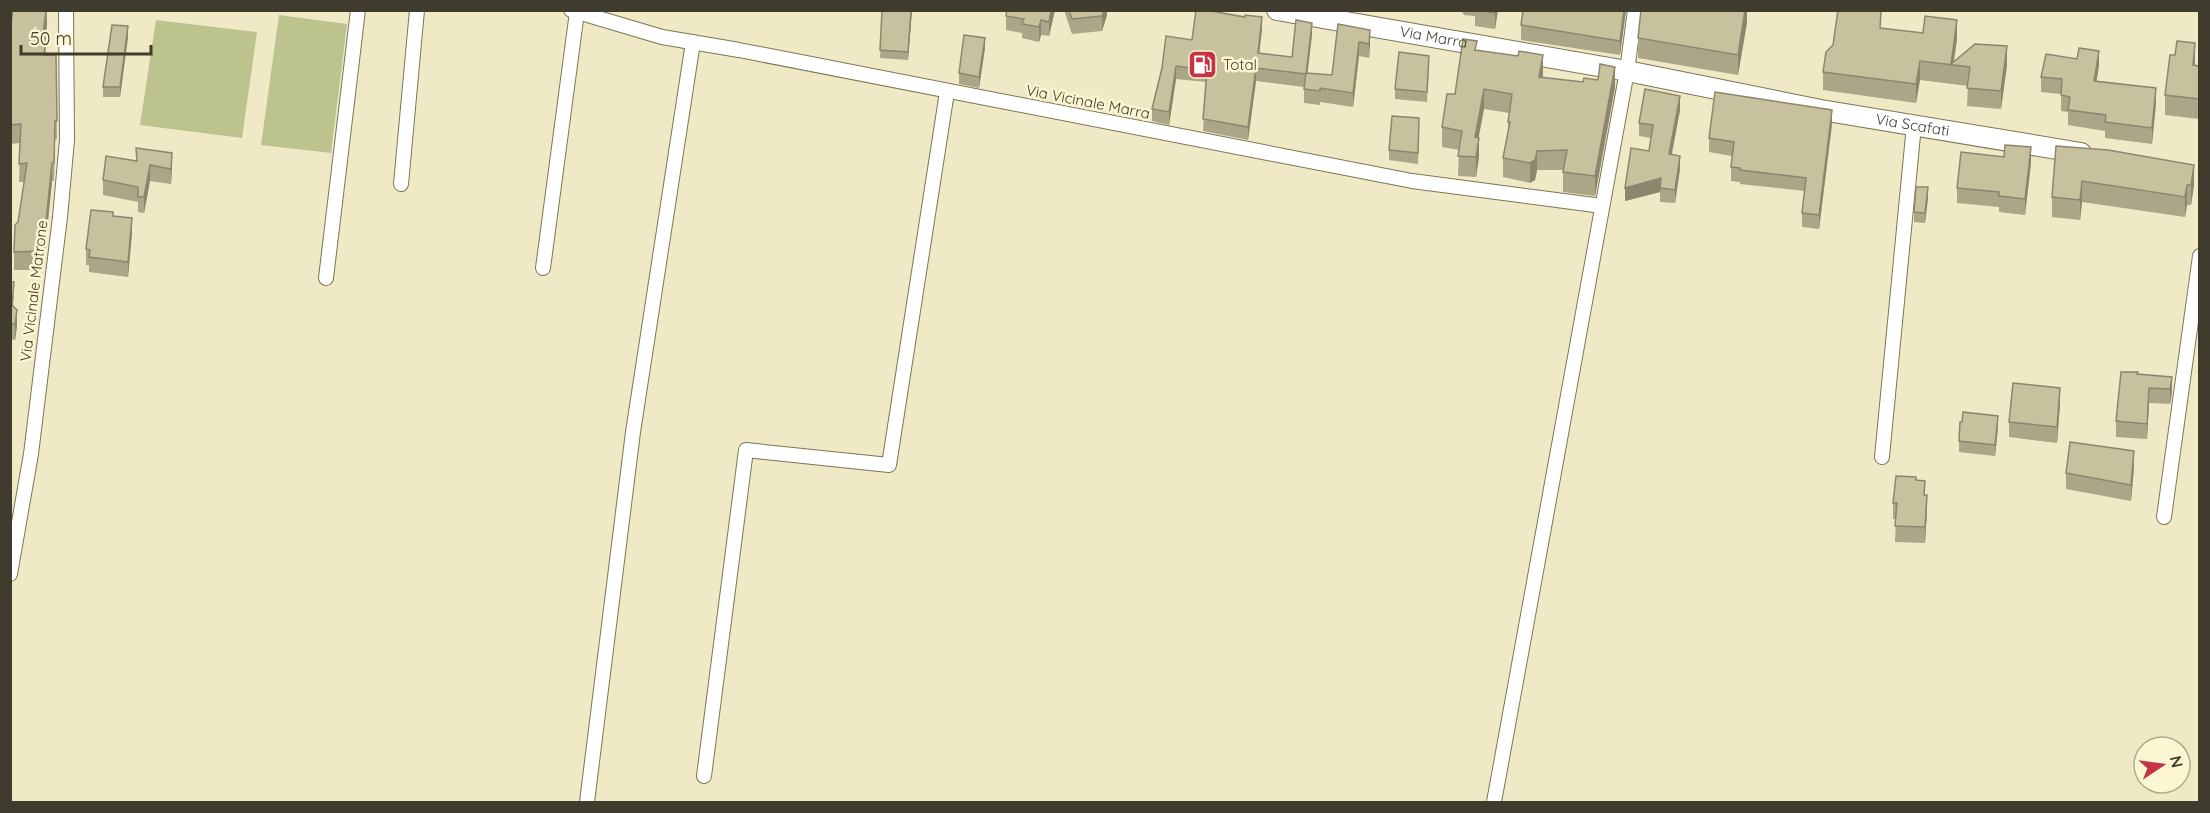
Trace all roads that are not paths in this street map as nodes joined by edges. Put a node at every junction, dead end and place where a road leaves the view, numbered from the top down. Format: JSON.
{"nodes":[{"id":1,"x":66,"y":10,"type":"edge"},
{"id":2,"x":358,"y":10,"type":"edge"},
{"id":3,"x":417,"y":10,"type":"edge"},
{"id":4,"x":1277,"y":10,"type":"edge"},
{"id":5,"x":1635,"y":10,"type":"edge"},
{"id":6,"x":574,"y":11,"type":"edge"},
{"id":7,"x":693,"y":42,"type":"junction"},
{"id":8,"x":1627,"y":71,"type":"junction"},
{"id":9,"x":946,"y":92,"type":"junction"},
{"id":10,"x":1914,"y":125,"type":"junction"},
{"id":11,"x":2100,"y":156,"type":"edge"},
{"id":12,"x":400,"y":184,"type":"dead end"},
{"id":13,"x":1602,"y":206,"type":"junction"},
{"id":14,"x":2199,"y":256,"type":"edge"},
{"id":15,"x":543,"y":267,"type":"dead end"},
{"id":16,"x":327,"y":278,"type":"dead end"},
{"id":17,"x":1882,"y":457,"type":"dead end"},
{"id":18,"x":2164,"y":516,"type":"dead end"},
{"id":19,"x":10,"y":574,"type":"edge"},
{"id":20,"x":704,"y":776,"type":"dead end"},
{"id":21,"x":587,"y":802,"type":"edge"},
{"id":22,"x":1494,"y":802,"type":"edge"}],
"edges":[{"from":1,"to":19,"type":"street","name":"Via Vicinale Matrone"},
{"from":2,"to":16,"type":"street"},
{"from":3,"to":12,"type":"street"},
{"from":4,"to":8,"type":"main road","name":"Via Marra"},
{"from":5,"to":8,"type":"street"},
{"from":6,"to":7,"type":"street","name":"Via Vicinale Marra"},
{"from":6,"to":15,"type":"street"},
{"from":7,"to":9,"type":"street","name":"Via Vicinale Marra"},
{"from":7,"to":21,"type":"street"},
{"from":8,"to":10,"type":"main road","name":"Via Scafati"},
{"from":8,"to":13,"type":"street"},
{"from":9,"to":13,"type":"street","name":"Via Vicinale Marra"},
{"from":9,"to":20,"type":"street"},
{"from":10,"to":11,"type":"main road","name":"Via Scafati"},
{"from":10,"to":17,"type":"street"},
{"from":13,"to":22,"type":"street"},
{"from":14,"to":18,"type":"street"}]}
